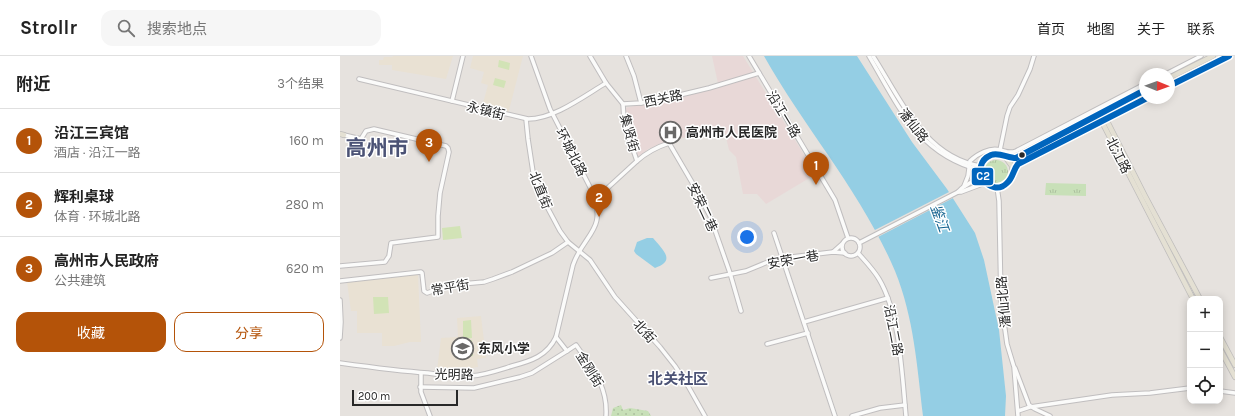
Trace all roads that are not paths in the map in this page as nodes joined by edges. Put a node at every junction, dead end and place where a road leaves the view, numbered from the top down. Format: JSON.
{"nodes":[{"id":1,"x":463,"y":56,"type":"edge"},
{"id":2,"x":531,"y":56,"type":"edge"},
{"id":3,"x":590,"y":56,"type":"edge"},
{"id":4,"x":626,"y":56,"type":"edge"},
{"id":5,"x":749,"y":56,"type":"edge"},
{"id":6,"x":869,"y":56,"type":"edge"},
{"id":7,"x":874,"y":56,"type":"edge"},
{"id":8,"x":1034,"y":56,"type":"edge"},
{"id":9,"x":1200,"y":56,"type":"edge"},
{"id":10,"x":1212,"y":56,"type":"edge"},
{"id":11,"x":1230,"y":56,"type":"edge"},
{"id":12,"x":1175,"y":69,"type":"edge"},
{"id":13,"x":759,"y":73,"type":"junction"},
{"id":14,"x":1175,"y":75,"type":"edge"},
{"id":15,"x":358,"y":79,"type":"dead end"},
{"id":16,"x":1176,"y":82,"type":"edge"},
{"id":17,"x":606,"y":83,"type":"junction"},
{"id":18,"x":1139,"y":87,"type":"edge"},
{"id":19,"x":1139,"y":93,"type":"edge"},
{"id":20,"x":452,"y":102,"type":"junction"},
{"id":21,"x":1139,"y":102,"type":"edge"},
{"id":22,"x":641,"y":103,"type":"junction"},
{"id":23,"x":623,"y":104,"type":"junction"},
{"id":24,"x":1100,"y":110,"type":"junction"},
{"id":25,"x":552,"y":114,"type":"junction"},
{"id":26,"x":526,"y":119,"type":"junction"},
{"id":27,"x":1104,"y":120,"type":"junction"},
{"id":28,"x":342,"y":134,"type":"edge"},
{"id":29,"x":669,"y":143,"type":"joint"},
{"id":30,"x":1000,"y":152,"type":"junction"},
{"id":31,"x":1006,"y":158,"type":"junction"},
{"id":32,"x":637,"y":161,"type":"junction"},
{"id":33,"x":969,"y":165,"type":"junction"},
{"id":34,"x":980,"y":168,"type":"junction"},
{"id":35,"x":1012,"y":172,"type":"junction"},
{"id":36,"x":981,"y":176,"type":"junction"},
{"id":37,"x":985,"y":183,"type":"junction"},
{"id":38,"x":964,"y":186,"type":"junction"},
{"id":39,"x":997,"y":187,"type":"junction"},
{"id":40,"x":958,"y":192,"type":"junction"},
{"id":41,"x":595,"y":198,"type":"junction"},
{"id":42,"x":774,"y":233,"type":"dead end"},
{"id":43,"x":848,"y":238,"type":"junction"},
{"id":44,"x":568,"y":242,"type":"junction"},
{"id":45,"x":859,"y":243,"type":"junction"},
{"id":46,"x":842,"y":244,"type":"junction"},
{"id":47,"x":580,"y":251,"type":"junction"},
{"id":48,"x":833,"y":252,"type":"junction"},
{"id":49,"x":858,"y":252,"type":"junction"},
{"id":50,"x":845,"y":253,"type":"junction"},
{"id":51,"x":781,"y":259,"type":"junction"},
{"id":52,"x":340,"y":266,"type":"edge"},
{"id":53,"x":730,"y":274,"type":"junction"},
{"id":54,"x":711,"y":278,"type":"dead end"},
{"id":55,"x":340,"y":281,"type":"edge"},
{"id":56,"x":1192,"y":296,"type":"edge"},
{"id":57,"x":1198,"y":296,"type":"edge"},
{"id":58,"x":888,"y":298,"type":"junction"},
{"id":59,"x":340,"y":302,"type":"edge"},
{"id":60,"x":741,"y":311,"type":"dead end"},
{"id":61,"x":804,"y":322,"type":"junction"},
{"id":62,"x":808,"y":333,"type":"junction"},
{"id":63,"x":556,"y":337,"type":"junction"},
{"id":64,"x":340,"y":338,"type":"edge"},
{"id":65,"x":1223,"y":343,"type":"edge"},
{"id":66,"x":766,"y":344,"type":"dead end"},
{"id":67,"x":567,"y":351,"type":"junction"},
{"id":68,"x":1223,"y":355,"type":"edge"},
{"id":69,"x":340,"y":362,"type":"edge"},
{"id":70,"x":1235,"y":365,"type":"edge"},
{"id":71,"x":1014,"y":367,"type":"junction"},
{"id":72,"x":421,"y":373,"type":"junction"},
{"id":73,"x":1235,"y":377,"type":"edge"},
{"id":74,"x":420,"y":387,"type":"junction"},
{"id":75,"x":1187,"y":388,"type":"edge"},
{"id":76,"x":1223,"y":391,"type":"edge"},
{"id":77,"x":1235,"y":393,"type":"edge"},
{"id":78,"x":905,"y":405,"type":"junction"},
{"id":79,"x":1030,"y":407,"type":"junction"},
{"id":80,"x":1018,"y":411,"type":"junction"},
{"id":81,"x":430,"y":416,"type":"edge"},
{"id":82,"x":608,"y":416,"type":"edge"},
{"id":83,"x":705,"y":416,"type":"edge"},
{"id":84,"x":835,"y":416,"type":"edge"},
{"id":85,"x":852,"y":416,"type":"edge"},
{"id":86,"x":906,"y":416,"type":"edge"},
{"id":87,"x":1018,"y":416,"type":"edge"},
{"id":88,"x":1050,"y":416,"type":"edge"}],
"edges":[{"from":1,"to":20,"type":"street"},
{"from":2,"to":25,"type":"street","name":"环城北路"},
{"from":3,"to":17,"type":"street"},
{"from":4,"to":22,"type":"street"},
{"from":5,"to":13,"type":"street","name":"沿江一路"},
{"from":6,"to":33,"type":"street","name":"潘仙路"},
{"from":7,"to":33,"type":"street","name":"潘仙路"},
{"from":8,"to":30,"type":"street"},
{"from":9,"to":12,"type":"street"},
{"from":10,"to":14,"type":"main road"},
{"from":11,"to":16,"type":"main road"},
{"from":13,"to":22,"type":"street","name":"西关路"},
{"from":13,"to":43,"type":"street","name":"沿江一路"},
{"from":15,"to":20,"type":"street","name":"永镇街"},
{"from":17,"to":23,"type":"street"},
{"from":17,"to":25,"type":"street","name":"永镇街"},
{"from":18,"to":24,"type":"street"},
{"from":19,"to":24,"type":"main road"},
{"from":20,"to":26,"type":"street","name":"永镇街"},
{"from":21,"to":27,"type":"main road"},
{"from":22,"to":23,"type":"street","name":"西关路"},
{"from":23,"to":32,"type":"street","name":"集贤街"},
{"from":24,"to":27,"type":"main road","name":"北江路"},
{"from":24,"to":30,"type":"street"},
{"from":24,"to":31,"type":"main road"},
{"from":25,"to":26,"type":"street","name":"永镇街"},
{"from":25,"to":41,"type":"street","name":"环城北路"},
{"from":26,"to":44,"type":"street","name":"北直街"},
{"from":27,"to":35,"type":"main road"},
{"from":27,"to":56,"type":"main road","name":"北江路"},
{"from":27,"to":57,"type":"main road","name":"北江路"},
{"from":28,"to":52,"type":"street"},
{"from":29,"to":32,"type":"street","name":"集贤街"},
{"from":29,"to":53,"type":"street","name":"安荣二巷"},
{"from":30,"to":31,"type":"main road"},
{"from":30,"to":33,"type":"street"},
{"from":30,"to":34,"type":"main road"},
{"from":31,"to":35,"type":"main road"},
{"from":32,"to":41,"type":"street","name":"集贤街"},
{"from":33,"to":34,"type":"street","name":"潘仙路"},
{"from":33,"to":38,"type":"street"},
{"from":34,"to":36,"type":"main road"},
{"from":35,"to":39,"type":"main road"},
{"from":36,"to":37,"type":"main road"},
{"from":36,"to":38,"type":"street"},
{"from":37,"to":39,"type":"main road"},
{"from":37,"to":40,"type":"street"},
{"from":38,"to":40,"type":"street"},
{"from":39,"to":71,"type":"street","name":"潘仙北路"},
{"from":40,"to":45,"type":"street"},
{"from":41,"to":47,"type":"street","name":"环城北路"},
{"from":42,"to":51,"type":"street"},
{"from":43,"to":45,"type":"street"},
{"from":43,"to":46,"type":"street"},
{"from":44,"to":47,"type":"street","name":"北直街"},
{"from":44,"to":55,"type":"street","name":"常平街"},
{"from":45,"to":49,"type":"street"},
{"from":46,"to":48,"type":"street"},
{"from":46,"to":50,"type":"street"},
{"from":47,"to":63,"type":"street","name":"环城北路"},
{"from":47,"to":83,"type":"street","name":"北街"},
{"from":48,"to":50,"type":"street","name":"安荣一巷"},
{"from":48,"to":51,"type":"street","name":"安荣一巷"},
{"from":49,"to":50,"type":"street"},
{"from":49,"to":58,"type":"street","name":"沿江二路"},
{"from":51,"to":53,"type":"street","name":"安荣一巷"},
{"from":51,"to":61,"type":"street"},
{"from":53,"to":54,"type":"street","name":"安荣一巷"},
{"from":53,"to":60,"type":"street"},
{"from":58,"to":61,"type":"street"},
{"from":58,"to":78,"type":"street","name":"沿江二路"},
{"from":59,"to":64,"type":"street"},
{"from":61,"to":62,"type":"street"},
{"from":62,"to":66,"type":"street"},
{"from":62,"to":84,"type":"street"},
{"from":63,"to":67,"type":"street"},
{"from":63,"to":72,"type":"street","name":"光明路"},
{"from":65,"to":70,"type":"main road"},
{"from":67,"to":74,"type":"street"},
{"from":67,"to":82,"type":"street","name":"金刚街"},
{"from":68,"to":73,"type":"main road"},
{"from":69,"to":72,"type":"street","name":"光明路"},
{"from":71,"to":79,"type":"street"},
{"from":71,"to":80,"type":"street","name":"潘仙北路"},
{"from":72,"to":74,"type":"street"},
{"from":74,"to":81,"type":"street"},
{"from":75,"to":79,"type":"street"},
{"from":76,"to":77,"type":"street"},
{"from":78,"to":85,"type":"street"},
{"from":78,"to":86,"type":"street","name":"沿江二路"},
{"from":79,"to":80,"type":"street"},
{"from":79,"to":88,"type":"street"},
{"from":80,"to":87,"type":"street","name":"潘仙北路"}]}
